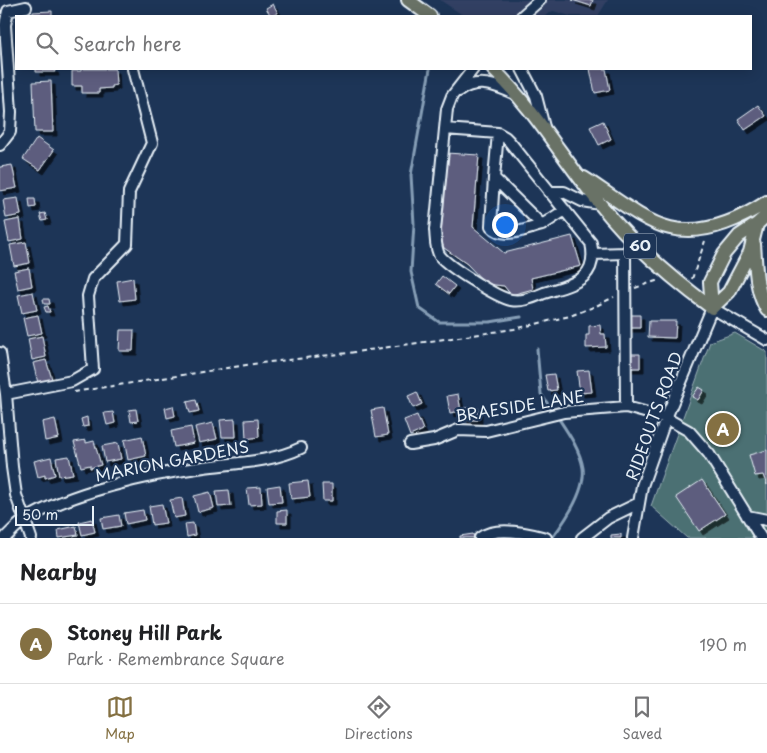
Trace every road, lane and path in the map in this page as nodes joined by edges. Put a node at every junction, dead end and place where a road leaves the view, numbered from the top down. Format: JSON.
{"nodes":[{"id":1,"x":408,"y":0,"type":"edge"},
{"id":2,"x":540,"y":0,"type":"edge"},
{"id":3,"x":26,"y":7,"type":"dead end"},
{"id":4,"x":429,"y":15,"type":"edge"},
{"id":5,"x":523,"y":15,"type":"edge"},
{"id":6,"x":133,"y":70,"type":"edge"},
{"id":7,"x":494,"y":70,"type":"edge"},
{"id":8,"x":523,"y":70,"type":"edge"},
{"id":9,"x":465,"y":74,"type":"edge"},
{"id":10,"x":452,"y":96,"type":"junction"},
{"id":11,"x":520,"y":97,"type":"junction"},
{"id":12,"x":545,"y":128,"type":"junction"},
{"id":13,"x":445,"y":129,"type":"junction"},
{"id":14,"x":498,"y":133,"type":"junction"},
{"id":15,"x":0,"y":146,"type":"edge"},
{"id":16,"x":578,"y":174,"type":"junction"},
{"id":17,"x":494,"y":178,"type":"junction"},
{"id":18,"x":549,"y":192,"type":"junction"},
{"id":19,"x":767,"y":202,"type":"edge"},
{"id":20,"x":600,"y":204,"type":"junction"},
{"id":21,"x":565,"y":210,"type":"junction"},
{"id":22,"x":767,"y":214,"type":"edge"},
{"id":23,"x":757,"y":224,"type":"junction"},
{"id":24,"x":542,"y":225,"type":"junction"},
{"id":25,"x":705,"y":228,"type":"junction"},
{"id":26,"x":754,"y":240,"type":"junction"},
{"id":27,"x":635,"y":243,"type":"junction"},
{"id":28,"x":625,"y":253,"type":"junction"},
{"id":29,"x":593,"y":254,"type":"junction"},
{"id":30,"x":662,"y":279,"type":"dead end"},
{"id":31,"x":688,"y":290,"type":"junction"},
{"id":32,"x":625,"y":292,"type":"junction"},
{"id":33,"x":712,"y":308,"type":"junction"},
{"id":34,"x":767,"y":310,"type":"edge"},
{"id":35,"x":767,"y":340,"type":"edge"},
{"id":36,"x":0,"y":353,"type":"edge"},
{"id":37,"x":70,"y":393,"type":"dead end"},
{"id":38,"x":6,"y":394,"type":"junction"},
{"id":39,"x":626,"y":407,"type":"junction"},
{"id":40,"x":666,"y":418,"type":"junction"},
{"id":41,"x":4,"y":435,"type":"edge"},
{"id":42,"x":410,"y":444,"type":"dead end"},
{"id":43,"x":300,"y":448,"type":"dead end"},
{"id":44,"x":639,"y":503,"type":"junction"},
{"id":45,"x":747,"y":516,"type":"junction"},
{"id":46,"x":24,"y":520,"type":"junction"},
{"id":47,"x":767,"y":520,"type":"edge"},
{"id":48,"x":5,"y":538,"type":"edge"},
{"id":49,"x":30,"y":538,"type":"edge"},
{"id":50,"x":480,"y":538,"type":"edge"},
{"id":51,"x":546,"y":538,"type":"edge"},
{"id":52,"x":582,"y":538,"type":"edge"},
{"id":53,"x":633,"y":538,"type":"edge"},
{"id":54,"x":761,"y":538,"type":"edge"}],
"edges":[{"from":1,"to":4,"type":"main road"},
{"from":2,"to":5,"type":"street"},
{"from":3,"to":15,"type":"street"},
{"from":6,"to":38,"type":"street"},
{"from":7,"to":11,"type":"main road","number":"60"},
{"from":8,"to":12,"type":"street"},
{"from":9,"to":10,"type":"street"},
{"from":10,"to":11,"type":"street"},
{"from":10,"to":13,"type":"street"},
{"from":11,"to":12,"type":"main road","number":"60"},
{"from":12,"to":16,"type":"main road","number":"60"},
{"from":13,"to":14,"type":"street"},
{"from":13,"to":29,"type":"street"},
{"from":14,"to":17,"type":"street"},
{"from":14,"to":18,"type":"street"},
{"from":16,"to":20,"type":"main road","number":"60"},
{"from":16,"to":25,"type":"main road"},
{"from":17,"to":24,"type":"street"},
{"from":17,"to":24,"type":"street"},
{"from":18,"to":20,"type":"street"},
{"from":18,"to":21,"type":"street"},
{"from":19,"to":25,"type":"main road"},
{"from":20,"to":27,"type":"main road","number":"60"},
{"from":21,"to":24,"type":"street"},
{"from":21,"to":29,"type":"street"},
{"from":22,"to":23,"type":"main road"},
{"from":23,"to":26,"type":"main road"},
{"from":23,"to":33,"type":"main road"},
{"from":25,"to":31,"type":"path"},
{"from":26,"to":33,"type":"main road"},
{"from":26,"to":34,"type":"main road"},
{"from":27,"to":28,"type":"street"},
{"from":27,"to":31,"type":"main road","number":"60"},
{"from":28,"to":29,"type":"street"},
{"from":28,"to":32,"type":"street"},
{"from":30,"to":32,"type":"path"},
{"from":31,"to":33,"type":"main road","number":"60"},
{"from":32,"to":37,"type":"path"},
{"from":32,"to":39,"type":"street"},
{"from":33,"to":35,"type":"street"},
{"from":33,"to":40,"type":"street","name":"RIDEOUTS ROAD"},
{"from":36,"to":38,"type":"street"},
{"from":38,"to":41,"type":"street"},
{"from":39,"to":40,"type":"street","name":"BRAESIDE LANE"},
{"from":39,"to":42,"type":"street","name":"BRAESIDE LANE"},
{"from":40,"to":44,"type":"street","name":"RIDEOUTS ROAD"},
{"from":40,"to":45,"type":"street","name":"BRAESIDE LANE"},
{"from":41,"to":46,"type":"street"},
{"from":43,"to":46,"type":"street","name":"MARION GARDENS"},
{"from":44,"to":52,"type":"street"},
{"from":44,"to":53,"type":"street","name":"RIDEOUTS ROAD"},
{"from":45,"to":47,"type":"street"},
{"from":45,"to":54,"type":"street","name":"BRAESIDE LANE"},
{"from":46,"to":48,"type":"street","name":"MARION GARDENS"},
{"from":46,"to":49,"type":"street"},
{"from":50,"to":51,"type":"street"}]}
